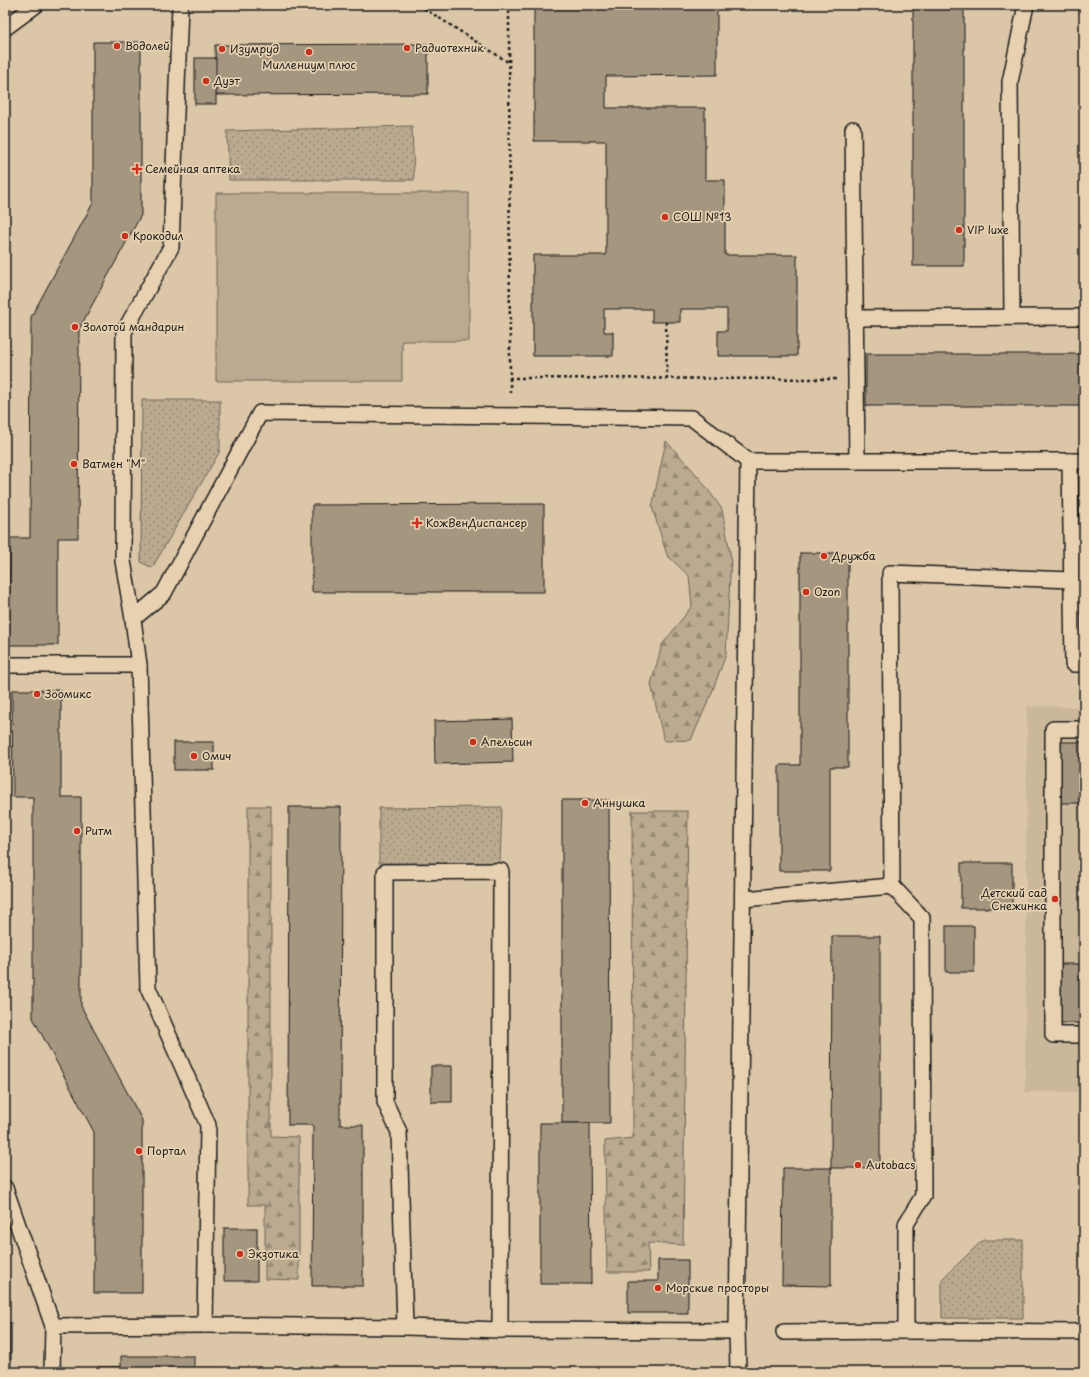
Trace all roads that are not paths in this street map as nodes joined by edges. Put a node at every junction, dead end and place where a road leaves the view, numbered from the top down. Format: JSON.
{"nodes":[{"id":1,"x":36,"y":5,"type":"edge"},
{"id":2,"x":180,"y":5,"type":"edge"},
{"id":3,"x":1026,"y":5,"type":"edge"},
{"id":4,"x":5,"y":28,"type":"edge"},
{"id":5,"x":853,"y":129,"type":"dead end"},
{"id":6,"x":1012,"y":317,"type":"junction"},
{"id":7,"x":1084,"y":317,"type":"edge"},
{"id":8,"x":855,"y":318,"type":"junction"},
{"id":9,"x":748,"y":461,"type":"junction"},
{"id":10,"x":857,"y":461,"type":"junction"},
{"id":11,"x":1077,"y":461,"type":"edge"},
{"id":12,"x":1072,"y":580,"type":"junction"},
{"id":13,"x":133,"y":619,"type":"junction"},
{"id":14,"x":1084,"y":664,"type":"edge"},
{"id":15,"x":5,"y":665,"type":"edge"},
{"id":16,"x":139,"y":665,"type":"junction"},
{"id":17,"x":1084,"y":729,"type":"edge"},
{"id":18,"x":892,"y":886,"type":"junction"},
{"id":19,"x":743,"y":899,"type":"junction"},
{"id":20,"x":1084,"y":1035,"type":"edge"},
{"id":21,"x":5,"y":1188,"type":"edge"},
{"id":22,"x":205,"y":1324,"type":"junction"},
{"id":23,"x":53,"y":1326,"type":"junction"},
{"id":24,"x":404,"y":1327,"type":"junction"},
{"id":25,"x":500,"y":1330,"type":"junction"},
{"id":26,"x":737,"y":1331,"type":"junction"},
{"id":27,"x":906,"y":1331,"type":"junction"},
{"id":28,"x":784,"y":1332,"type":"dead end"},
{"id":29,"x":1084,"y":1332,"type":"edge"},
{"id":30,"x":52,"y":1372,"type":"edge"},
{"id":31,"x":738,"y":1372,"type":"edge"}],
"edges":[{"from":1,"to":4,"type":"lane"},
{"from":2,"to":13,"type":"lane"},
{"from":3,"to":6,"type":"lane"},
{"from":5,"to":8,"type":"lane"},
{"from":6,"to":7,"type":"lane"},
{"from":6,"to":8,"type":"lane"},
{"from":8,"to":10,"type":"lane"},
{"from":9,"to":10,"type":"lane"},
{"from":9,"to":13,"type":"lane"},
{"from":9,"to":19,"type":"lane"},
{"from":10,"to":11,"type":"lane"},
{"from":11,"to":12,"type":"lane"},
{"from":12,"to":14,"type":"lane"},
{"from":12,"to":18,"type":"lane"},
{"from":13,"to":16,"type":"lane"},
{"from":15,"to":16,"type":"lane"},
{"from":16,"to":22,"type":"lane"},
{"from":17,"to":20,"type":"lane"},
{"from":18,"to":19,"type":"lane"},
{"from":18,"to":27,"type":"lane"},
{"from":19,"to":26,"type":"lane"},
{"from":21,"to":23,"type":"lane"},
{"from":22,"to":23,"type":"lane"},
{"from":22,"to":24,"type":"lane"},
{"from":23,"to":30,"type":"lane"},
{"from":24,"to":25,"type":"lane"},
{"from":24,"to":25,"type":"lane"},
{"from":25,"to":26,"type":"lane"},
{"from":26,"to":31,"type":"lane"},
{"from":27,"to":28,"type":"lane"},
{"from":27,"to":29,"type":"lane"}]}
